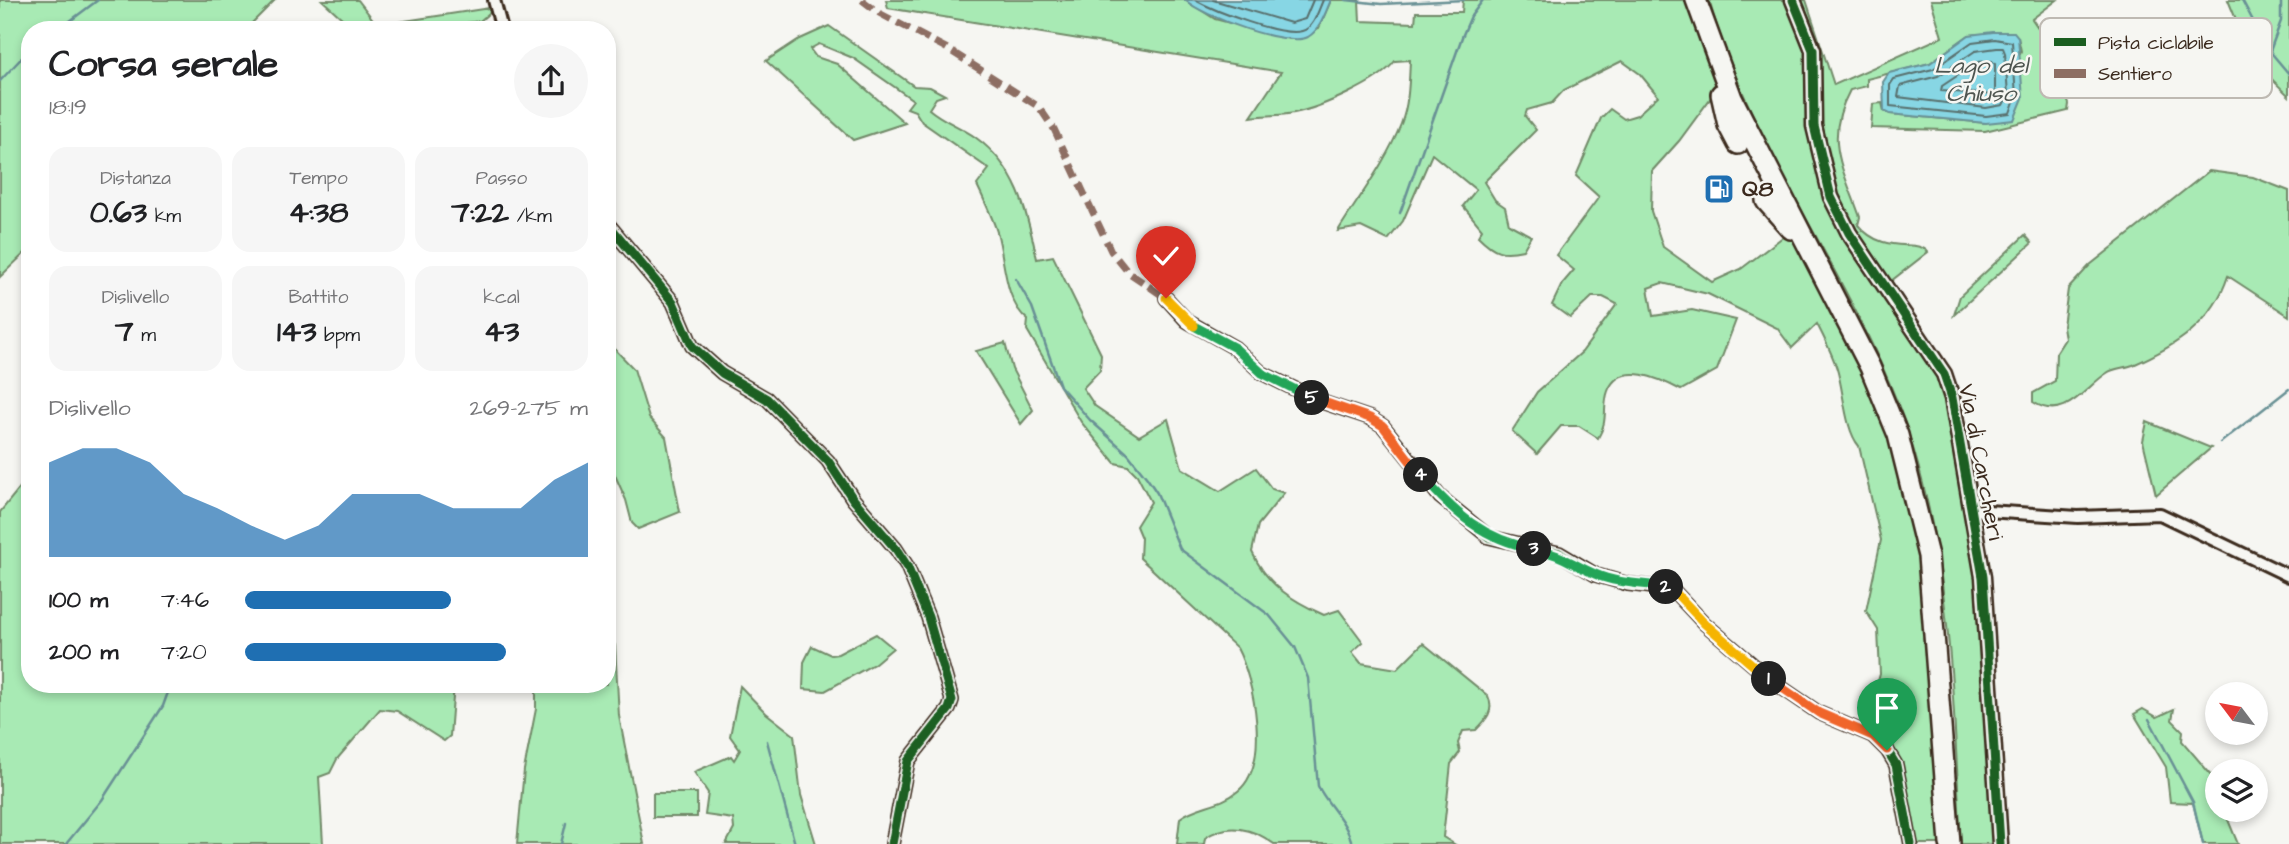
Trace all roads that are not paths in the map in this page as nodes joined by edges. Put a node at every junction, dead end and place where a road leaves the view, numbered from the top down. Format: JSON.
{"nodes":[{"id":1,"x":494,"y":0,"type":"edge"},
{"id":2,"x":1694,"y":0,"type":"edge"},
{"id":3,"x":1709,"y":0,"type":"edge"},
{"id":4,"x":1793,"y":0,"type":"edge"},
{"id":5,"x":500,"y":21,"type":"edge"},
{"id":6,"x":1738,"y":144,"type":"dead end"},
{"id":7,"x":1766,"y":201,"type":"dead end"},
{"id":8,"x":616,"y":234,"type":"edge"},
{"id":9,"x":1814,"y":256,"type":"junction"},
{"id":10,"x":1166,"y":298,"type":"dead end"},
{"id":11,"x":1972,"y":510,"type":"junction"},
{"id":12,"x":2289,"y":576,"type":"edge"},
{"id":13,"x":892,"y":844,"type":"edge"},
{"id":14,"x":1911,"y":844,"type":"edge"},
{"id":15,"x":1950,"y":844,"type":"edge"},
{"id":16,"x":1961,"y":844,"type":"edge"},
{"id":17,"x":2000,"y":844,"type":"edge"}],
"edges":[{"from":1,"to":5,"type":"street"},
{"from":2,"to":6,"type":"highway"},
{"from":2,"to":9,"type":"highway"},
{"from":3,"to":16,"type":"highway"},
{"from":4,"to":11,"type":"street","name":"Via di Carcheri"},
{"from":7,"to":9,"type":"highway"},
{"from":8,"to":13,"type":"street"},
{"from":9,"to":15,"type":"highway"},
{"from":10,"to":14,"type":"street"},
{"from":11,"to":12,"type":"street"},
{"from":11,"to":17,"type":"street","name":"Via di Carcheri"}]}
